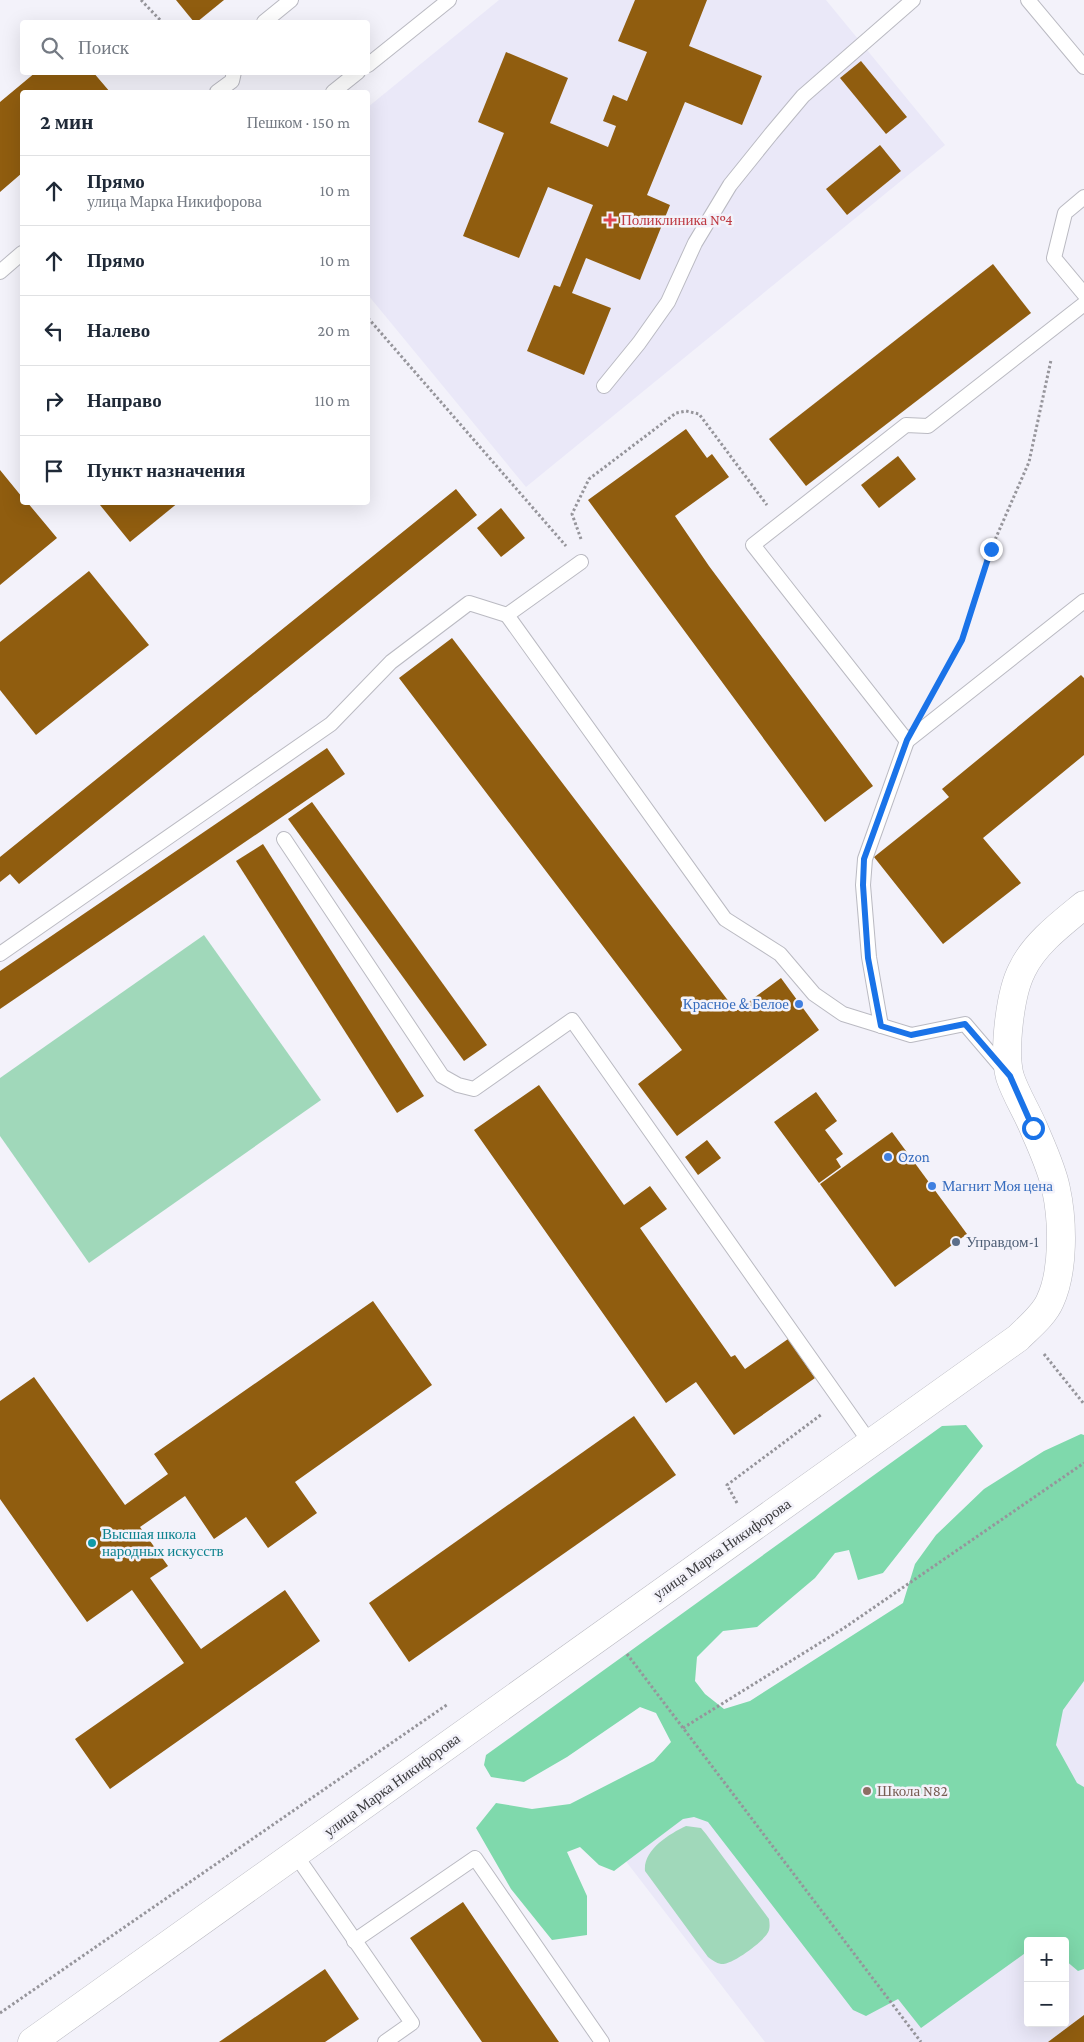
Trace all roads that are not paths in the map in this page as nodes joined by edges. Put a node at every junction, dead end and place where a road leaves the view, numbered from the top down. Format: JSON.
{"nodes":[{"id":1,"x":291,"y":0,"type":"edge"},
{"id":2,"x":449,"y":0,"type":"edge"},
{"id":3,"x":913,"y":0,"type":"edge"},
{"id":4,"x":1028,"y":0,"type":"edge"},
{"id":5,"x":266,"y":20,"type":"edge"},
{"id":6,"x":370,"y":63,"type":"edge"},
{"id":7,"x":1084,"y":67,"type":"edge"},
{"id":8,"x":354,"y":75,"type":"edge"},
{"id":9,"x":235,"y":82,"type":"edge"},
{"id":10,"x":221,"y":90,"type":"edge"},
{"id":11,"x":336,"y":90,"type":"edge"},
{"id":12,"x":1084,"y":197,"type":"edge"},
{"id":13,"x":20,"y":255,"type":"edge"},
{"id":14,"x":0,"y":272,"type":"edge"},
{"id":15,"x":1084,"y":294,"type":"edge"},
{"id":16,"x":1084,"y":304,"type":"edge"},
{"id":17,"x":604,"y":386,"type":"dead end"},
{"id":18,"x":581,"y":562,"type":"road end"},
{"id":19,"x":1084,"y":602,"type":"edge"},
{"id":20,"x":507,"y":615,"type":"junction"},
{"id":21,"x":907,"y":740,"type":"junction"},
{"id":22,"x":284,"y":839,"type":"dead end"},
{"id":23,"x":1084,"y":905,"type":"edge"},
{"id":24,"x":0,"y":954,"type":"edge"},
{"id":25,"x":881,"y":1026,"type":"junction"},
{"id":26,"x":1010,"y":1076,"type":"junction"},
{"id":27,"x":871,"y":1444,"type":"junction"},
{"id":28,"x":295,"y":1854,"type":"junction"},
{"id":29,"x":354,"y":1941,"type":"junction"},
{"id":30,"x":32,"y":2042,"type":"edge"},
{"id":31,"x":385,"y":2042,"type":"edge"},
{"id":32,"x":602,"y":2042,"type":"edge"}],
"edges":[{"from":1,"to":5,"type":"lane"},
{"from":2,"to":6,"type":"lane"},
{"from":3,"to":17,"type":"lane"},
{"from":4,"to":7,"type":"lane"},
{"from":8,"to":11,"type":"lane"},
{"from":9,"to":10,"type":"lane"},
{"from":12,"to":15,"type":"lane"},
{"from":13,"to":14,"type":"lane"},
{"from":16,"to":21,"type":"lane"},
{"from":18,"to":20,"type":"lane"},
{"from":19,"to":21,"type":"lane"},
{"from":20,"to":24,"type":"lane"},
{"from":20,"to":25,"type":"lane"},
{"from":21,"to":25,"type":"lane"},
{"from":22,"to":27,"type":"lane"},
{"from":23,"to":26,"type":"street","name":"улица Марка Никифорова"},
{"from":25,"to":26,"type":"lane"},
{"from":26,"to":27,"type":"street","name":"улица Марка Никифорова"},
{"from":27,"to":28,"type":"street","name":"улица Марка Никифорова"},
{"from":28,"to":29,"type":"lane"},
{"from":28,"to":30,"type":"street","name":"улица Марка Никифорова"},
{"from":29,"to":31,"type":"lane"},
{"from":29,"to":32,"type":"lane"}]}
